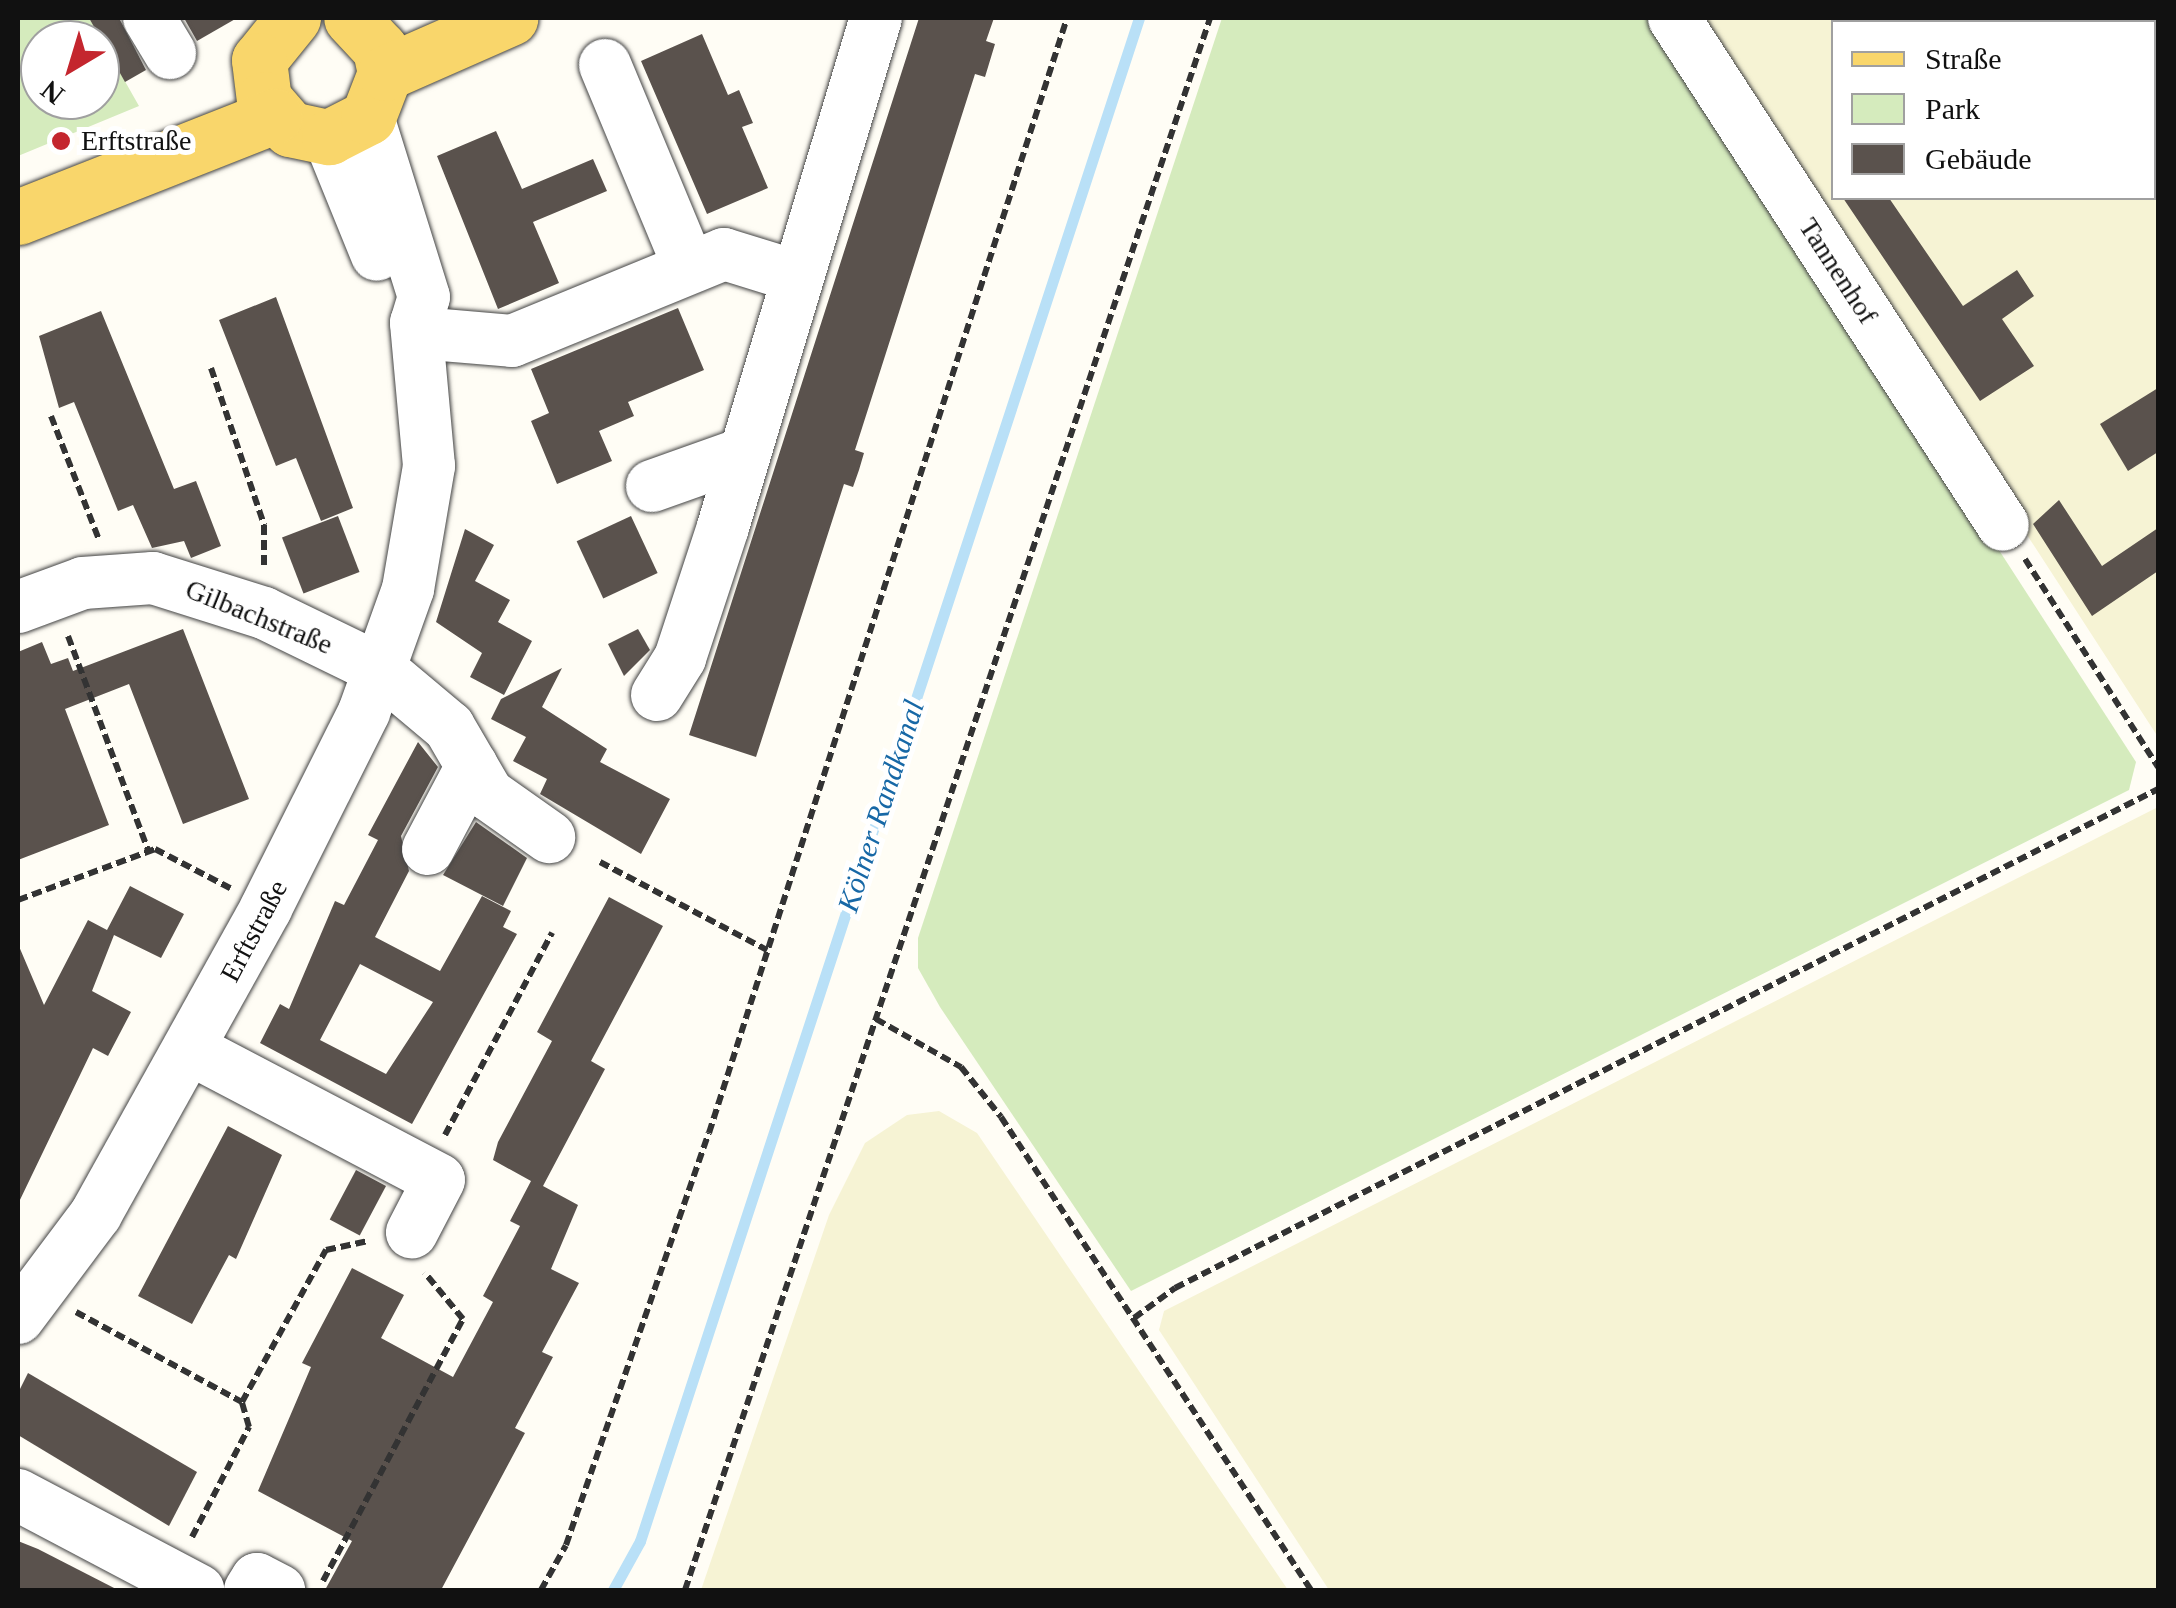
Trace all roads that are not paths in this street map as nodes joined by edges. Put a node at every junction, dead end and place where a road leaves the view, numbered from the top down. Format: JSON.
{"nodes":[{"id":1,"x":510,"y":18,"type":"edge"},
{"id":2,"x":876,"y":18,"type":"edge"},
{"id":3,"x":1674,"y":18,"type":"edge"},
{"id":4,"x":282,"y":20,"type":"edge"},
{"id":5,"x":368,"y":65,"type":"edge"},
{"id":6,"x":605,"y":65,"type":"dead end"},
{"id":7,"x":267,"y":98,"type":"junction"},
{"id":8,"x":18,"y":186,"type":"edge"},
{"id":9,"x":18,"y":217,"type":"edge"},
{"id":10,"x":689,"y":268,"type":"junction"},
{"id":11,"x":795,"y":276,"type":"junction"},
{"id":12,"x":418,"y":328,"type":"junction"},
{"id":13,"x":739,"y":455,"type":"junction"},
{"id":14,"x":652,"y":486,"type":"dead end"},
{"id":15,"x":2003,"y":524,"type":"road end"},
{"id":16,"x":35,"y":600,"type":"edge"},
{"id":17,"x":381,"y":670,"type":"junction"},
{"id":18,"x":657,"y":695,"type":"dead end"},
{"id":19,"x":472,"y":766,"type":"junction"},
{"id":20,"x":550,"y":837,"type":"dead end"},
{"id":21,"x":428,"y":849,"type":"dead end"},
{"id":22,"x":190,"y":1049,"type":"junction"},
{"id":23,"x":412,"y":1232,"type":"road end"},
{"id":24,"x":29,"y":1305,"type":"edge"},
{"id":25,"x":18,"y":1495,"type":"edge"},
{"id":26,"x":185,"y":1584,"type":"edge"}],
"edges":[{"from":1,"to":5,"type":"main road"},
{"from":2,"to":11,"type":"street"},
{"from":3,"to":15,"type":"street","name":"Tannenhof"},
{"from":4,"to":7,"type":"main road"},
{"from":5,"to":7,"type":"main road"},
{"from":5,"to":12,"type":"street","name":"Erftstraße"},
{"from":6,"to":10,"type":"street"},
{"from":7,"to":8,"type":"main road"},
{"from":7,"to":9,"type":"main road"},
{"from":10,"to":11,"type":"street"},
{"from":10,"to":12,"type":"street"},
{"from":11,"to":13,"type":"street"},
{"from":12,"to":17,"type":"street","name":"Erftstraße"},
{"from":13,"to":14,"type":"street"},
{"from":13,"to":18,"type":"street"},
{"from":16,"to":17,"type":"street","name":"Gilbachstraße"},
{"from":17,"to":19,"type":"street","name":"Gilbachstraße"},
{"from":17,"to":22,"type":"street","name":"Erftstraße"},
{"from":19,"to":20,"type":"street","name":"Gilbachstraße"},
{"from":19,"to":21,"type":"street"},
{"from":22,"to":23,"type":"street"},
{"from":22,"to":24,"type":"street","name":"Erftstraße"},
{"from":25,"to":26,"type":"street"}]}
